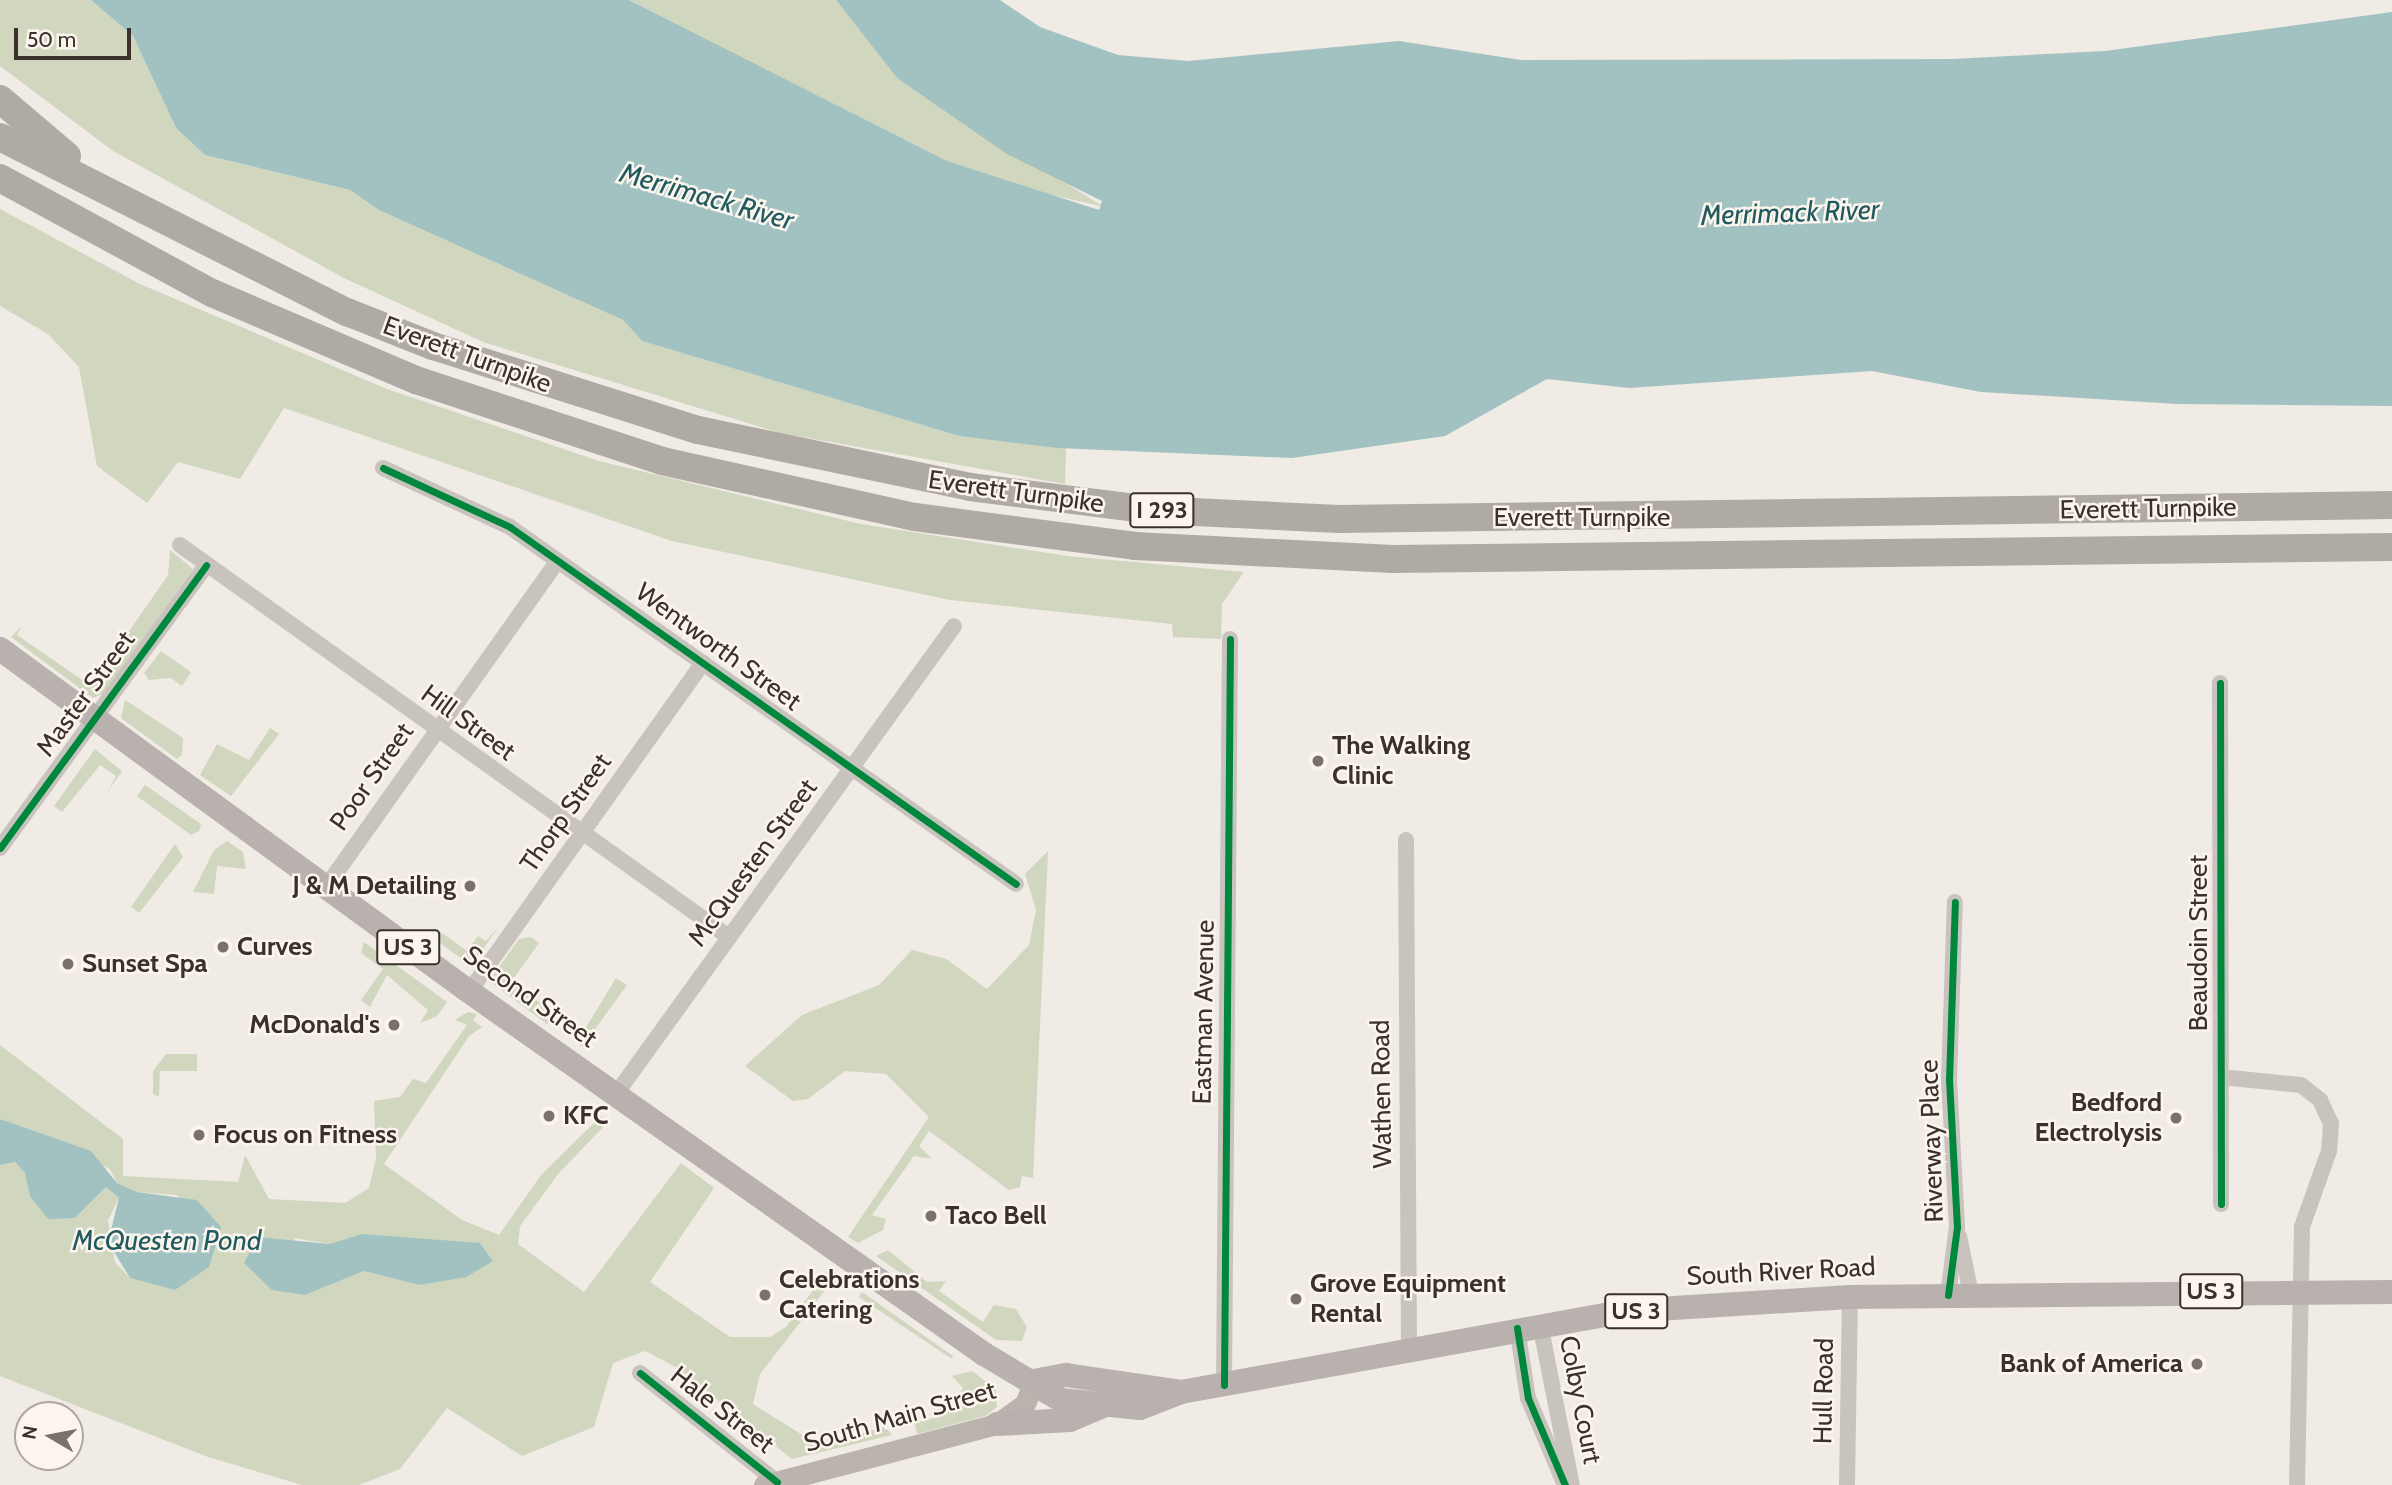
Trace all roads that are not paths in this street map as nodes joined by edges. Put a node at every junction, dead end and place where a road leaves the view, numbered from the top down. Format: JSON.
{"nodes":[{"id":1,"x":0,"y":99,"type":"edge"},
{"id":2,"x":0,"y":136,"type":"edge"},
{"id":3,"x":0,"y":178,"type":"edge"},
{"id":4,"x":347,"y":312,"type":"junction"},
{"id":5,"x":383,"y":468,"type":"dead end"},
{"id":6,"x":2392,"y":505,"type":"edge"},
{"id":7,"x":180,"y":545,"type":"dead end"},
{"id":8,"x":2392,"y":547,"type":"edge"},
{"id":9,"x":558,"y":561,"type":"junction"},
{"id":10,"x":206,"y":565,"type":"junction"},
{"id":11,"x":954,"y":626,"type":"dead end"},
{"id":12,"x":1230,"y":639,"type":"dead end"},
{"id":13,"x":0,"y":649,"type":"edge"},
{"id":14,"x":703,"y":663,"type":"junction"},
{"id":15,"x":2220,"y":683,"type":"dead end"},
{"id":16,"x":94,"y":717,"type":"junction"},
{"id":17,"x":435,"y":729,"type":"junction"},
{"id":18,"x":852,"y":767,"type":"junction"},
{"id":19,"x":581,"y":835,"type":"junction"},
{"id":20,"x":1406,"y":840,"type":"dead end"},
{"id":21,"x":0,"y":848,"type":"edge"},
{"id":22,"x":1016,"y":884,"type":"dead end"},
{"id":23,"x":326,"y":887,"type":"junction"},
{"id":24,"x":1955,"y":902,"type":"dead end"},
{"id":25,"x":729,"y":937,"type":"junction"},
{"id":26,"x":469,"y":992,"type":"junction"},
{"id":27,"x":2221,"y":1077,"type":"junction"},
{"id":28,"x":616,"y":1094,"type":"junction"},
{"id":29,"x":2221,"y":1204,"type":"dead end"},
{"id":30,"x":1957,"y":1227,"type":"junction"},
{"id":31,"x":2302,"y":1290,"type":"junction"},
{"id":32,"x":2392,"y":1292,"type":"edge"},
{"id":33,"x":1959,"y":1295,"type":"junction"},
{"id":34,"x":1850,"y":1297,"type":"junction"},
{"id":35,"x":1528,"y":1326,"type":"junction"},
{"id":36,"x":1409,"y":1348,"type":"junction"},
{"id":37,"x":640,"y":1373,"type":"dead end"},
{"id":38,"x":1034,"y":1381,"type":"junction"},
{"id":39,"x":1224,"y":1385,"type":"junction"},
{"id":40,"x":1181,"y":1392,"type":"junction"},
{"id":41,"x":1101,"y":1406,"type":"junction"},
{"id":42,"x":997,"y":1424,"type":"junction"},
{"id":43,"x":770,"y":1483,"type":"edge"},
{"id":44,"x":1565,"y":1485,"type":"edge"},
{"id":45,"x":1572,"y":1485,"type":"edge"},
{"id":46,"x":1847,"y":1485,"type":"edge"},
{"id":47,"x":2297,"y":1485,"type":"edge"}],
"edges":[{"from":1,"to":4,"type":"highway"},
{"from":2,"to":4,"type":"highway","name":"Everett Turnpike","number":"I 293"},
{"from":3,"to":8,"type":"highway","name":"Everett Turnpike","number":"I 293"},
{"from":4,"to":6,"type":"highway","name":"Everett Turnpike","number":"I 293"},
{"from":5,"to":9,"type":"street","name":"Wentworth Street"},
{"from":7,"to":10,"type":"street","name":"Hill Street"},
{"from":9,"to":14,"type":"street","name":"Wentworth Street"},
{"from":9,"to":17,"type":"street","name":"Poor Street"},
{"from":10,"to":16,"type":"street","name":"Master Street"},
{"from":10,"to":17,"type":"street","name":"Hill Street"},
{"from":11,"to":18,"type":"street","name":"McQuesten Street"},
{"from":12,"to":39,"type":"street","name":"Eastman Avenue"},
{"from":13,"to":16,"type":"main road","name":"Second Street","number":"US 3"},
{"from":14,"to":18,"type":"street","name":"Wentworth Street"},
{"from":14,"to":19,"type":"street","name":"Thorp Street"},
{"from":15,"to":27,"type":"street","name":"Beaudoin Street"},
{"from":16,"to":21,"type":"street","name":"Master Street"},
{"from":16,"to":23,"type":"main road","name":"Second Street","number":"US 3"},
{"from":17,"to":19,"type":"street","name":"Hill Street"},
{"from":17,"to":23,"type":"street","name":"Poor Street"},
{"from":18,"to":22,"type":"street","name":"Wentworth Street"},
{"from":18,"to":25,"type":"street","name":"McQuesten Street"},
{"from":19,"to":25,"type":"street","name":"Hill Street"},
{"from":19,"to":26,"type":"street","name":"Thorp Street"},
{"from":20,"to":36,"type":"street","name":"Wathen Road"},
{"from":23,"to":26,"type":"main road","name":"Second Street","number":"US 3"},
{"from":24,"to":30,"type":"street","name":"Riverway Place"},
{"from":25,"to":28,"type":"street","name":"McQuesten Street"},
{"from":26,"to":28,"type":"main road","name":"Second Street","number":"US 3"},
{"from":27,"to":29,"type":"street","name":"Beaudoin Street"},
{"from":27,"to":31,"type":"street"},
{"from":28,"to":38,"type":"main road","name":"Second Street","number":"US 3"},
{"from":30,"to":33,"type":"street","name":"Riverway Place"},
{"from":30,"to":33,"type":"street","name":"Riverway Place"},
{"from":31,"to":32,"type":"main road","name":"South River Road","number":"US 3"},
{"from":31,"to":33,"type":"main road","name":"South River Road","number":"US 3"},
{"from":31,"to":47,"type":"street"},
{"from":33,"to":34,"type":"main road","name":"South River Road","number":"US 3"},
{"from":34,"to":35,"type":"main road","name":"South River Road","number":"US 3"},
{"from":34,"to":46,"type":"street","name":"Hull Road"},
{"from":35,"to":36,"type":"main road","name":"South River Road","number":"US 3"},
{"from":35,"to":44,"type":"street","name":"Colby Court"},
{"from":35,"to":45,"type":"street","name":"Colby Court"},
{"from":36,"to":39,"type":"main road","name":"South River Road","number":"US 3"},
{"from":37,"to":43,"type":"street","name":"Hale Street"},
{"from":38,"to":40,"type":"main road","name":"South River Road","number":"US 3"},
{"from":38,"to":41,"type":"main road","name":"South River Road","number":"US 3"},
{"from":38,"to":42,"type":"main road","name":"South Main Street"},
{"from":39,"to":40,"type":"main road","name":"South River Road","number":"US 3"},
{"from":40,"to":41,"type":"main road","name":"South River Road","number":"US 3"},
{"from":41,"to":42,"type":"main road"},
{"from":42,"to":43,"type":"main road","name":"South Main Street"}]}
